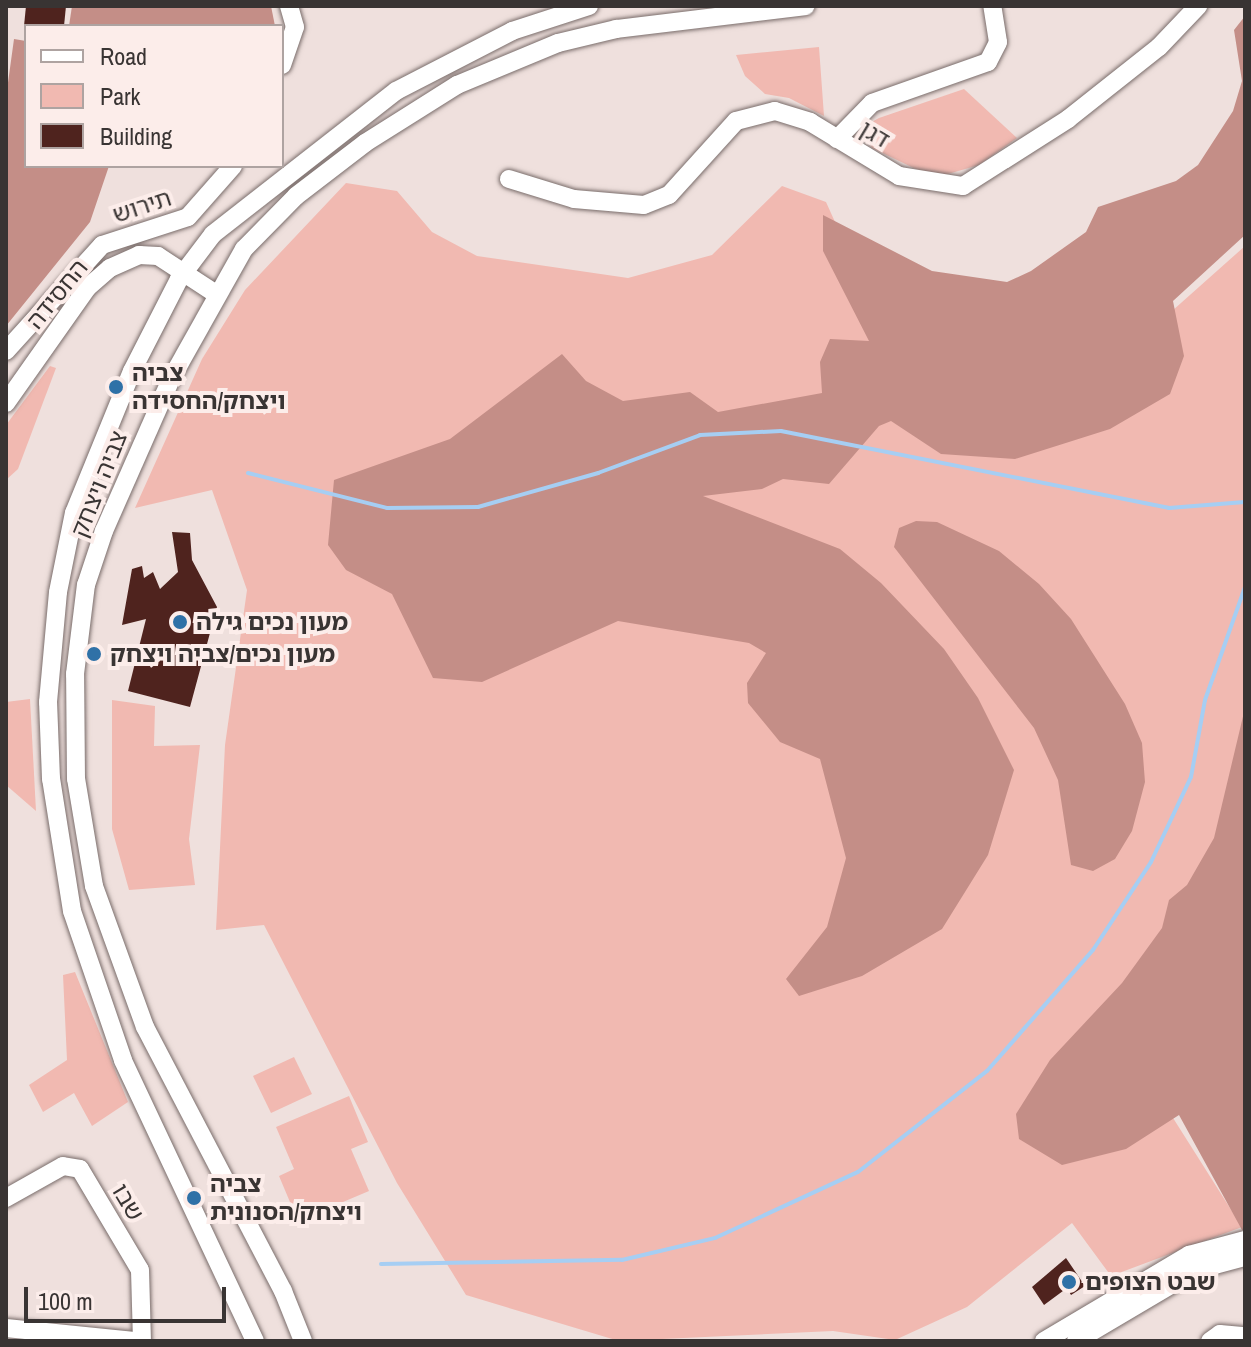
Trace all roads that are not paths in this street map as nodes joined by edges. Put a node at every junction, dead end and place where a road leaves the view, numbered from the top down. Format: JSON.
{"nodes":[{"id":1,"x":289,"y":6,"type":"edge"},
{"id":2,"x":589,"y":6,"type":"edge"},
{"id":3,"x":806,"y":6,"type":"edge"},
{"id":4,"x":992,"y":6,"type":"edge"},
{"id":5,"x":1198,"y":6,"type":"edge"},
{"id":6,"x":284,"y":59,"type":"edge"},
{"id":7,"x":837,"y":139,"type":"junction"},
{"id":8,"x":231,"y":168,"type":"edge"},
{"id":9,"x":509,"y":179,"type":"dead end"},
{"id":10,"x":182,"y":274,"type":"junction"},
{"id":11,"x":59,"y":286,"type":"junction"},
{"id":12,"x":216,"y":294,"type":"junction"},
{"id":13,"x":78,"y":301,"type":"junction"},
{"id":14,"x":6,"y":351,"type":"edge"},
{"id":15,"x":6,"y":403,"type":"edge"},
{"id":16,"x":6,"y":1198,"type":"edge"},
{"id":17,"x":1245,"y":1240,"type":"edge"},
{"id":18,"x":1245,"y":1257,"type":"edge"},
{"id":19,"x":6,"y":1328,"type":"edge"},
{"id":20,"x":1245,"y":1336,"type":"edge"},
{"id":21,"x":134,"y":1341,"type":"edge"},
{"id":22,"x":142,"y":1341,"type":"edge"},
{"id":23,"x":255,"y":1341,"type":"edge"},
{"id":24,"x":303,"y":1341,"type":"edge"},
{"id":25,"x":1044,"y":1341,"type":"edge"},
{"id":26,"x":1076,"y":1341,"type":"edge"},
{"id":27,"x":1210,"y":1341,"type":"edge"}],
"edges":[{"from":1,"to":6,"type":"street"},
{"from":2,"to":10,"type":"street","name":"צביה ויצחק"},
{"from":3,"to":12,"type":"street","name":"צביה ויצחק"},
{"from":4,"to":7,"type":"street"},
{"from":5,"to":7,"type":"street","name":"דגן"},
{"from":7,"to":9,"type":"street","name":"דגן"},
{"from":8,"to":11,"type":"street","name":"תירוש"},
{"from":10,"to":12,"type":"street","name":"החסידה"},
{"from":10,"to":13,"type":"street","name":"החסידה"},
{"from":10,"to":23,"type":"street","name":"צביה ויצחק"},
{"from":11,"to":13,"type":"street"},
{"from":11,"to":14,"type":"street","name":"תירוש"},
{"from":12,"to":24,"type":"street","name":"צביה ויצחק"},
{"from":13,"to":15,"type":"street","name":"החסידה"},
{"from":16,"to":22,"type":"street","name":"שבו"},
{"from":17,"to":25,"type":"street"},
{"from":18,"to":26,"type":"street"},
{"from":19,"to":21,"type":"street"},
{"from":20,"to":27,"type":"street"}]}
